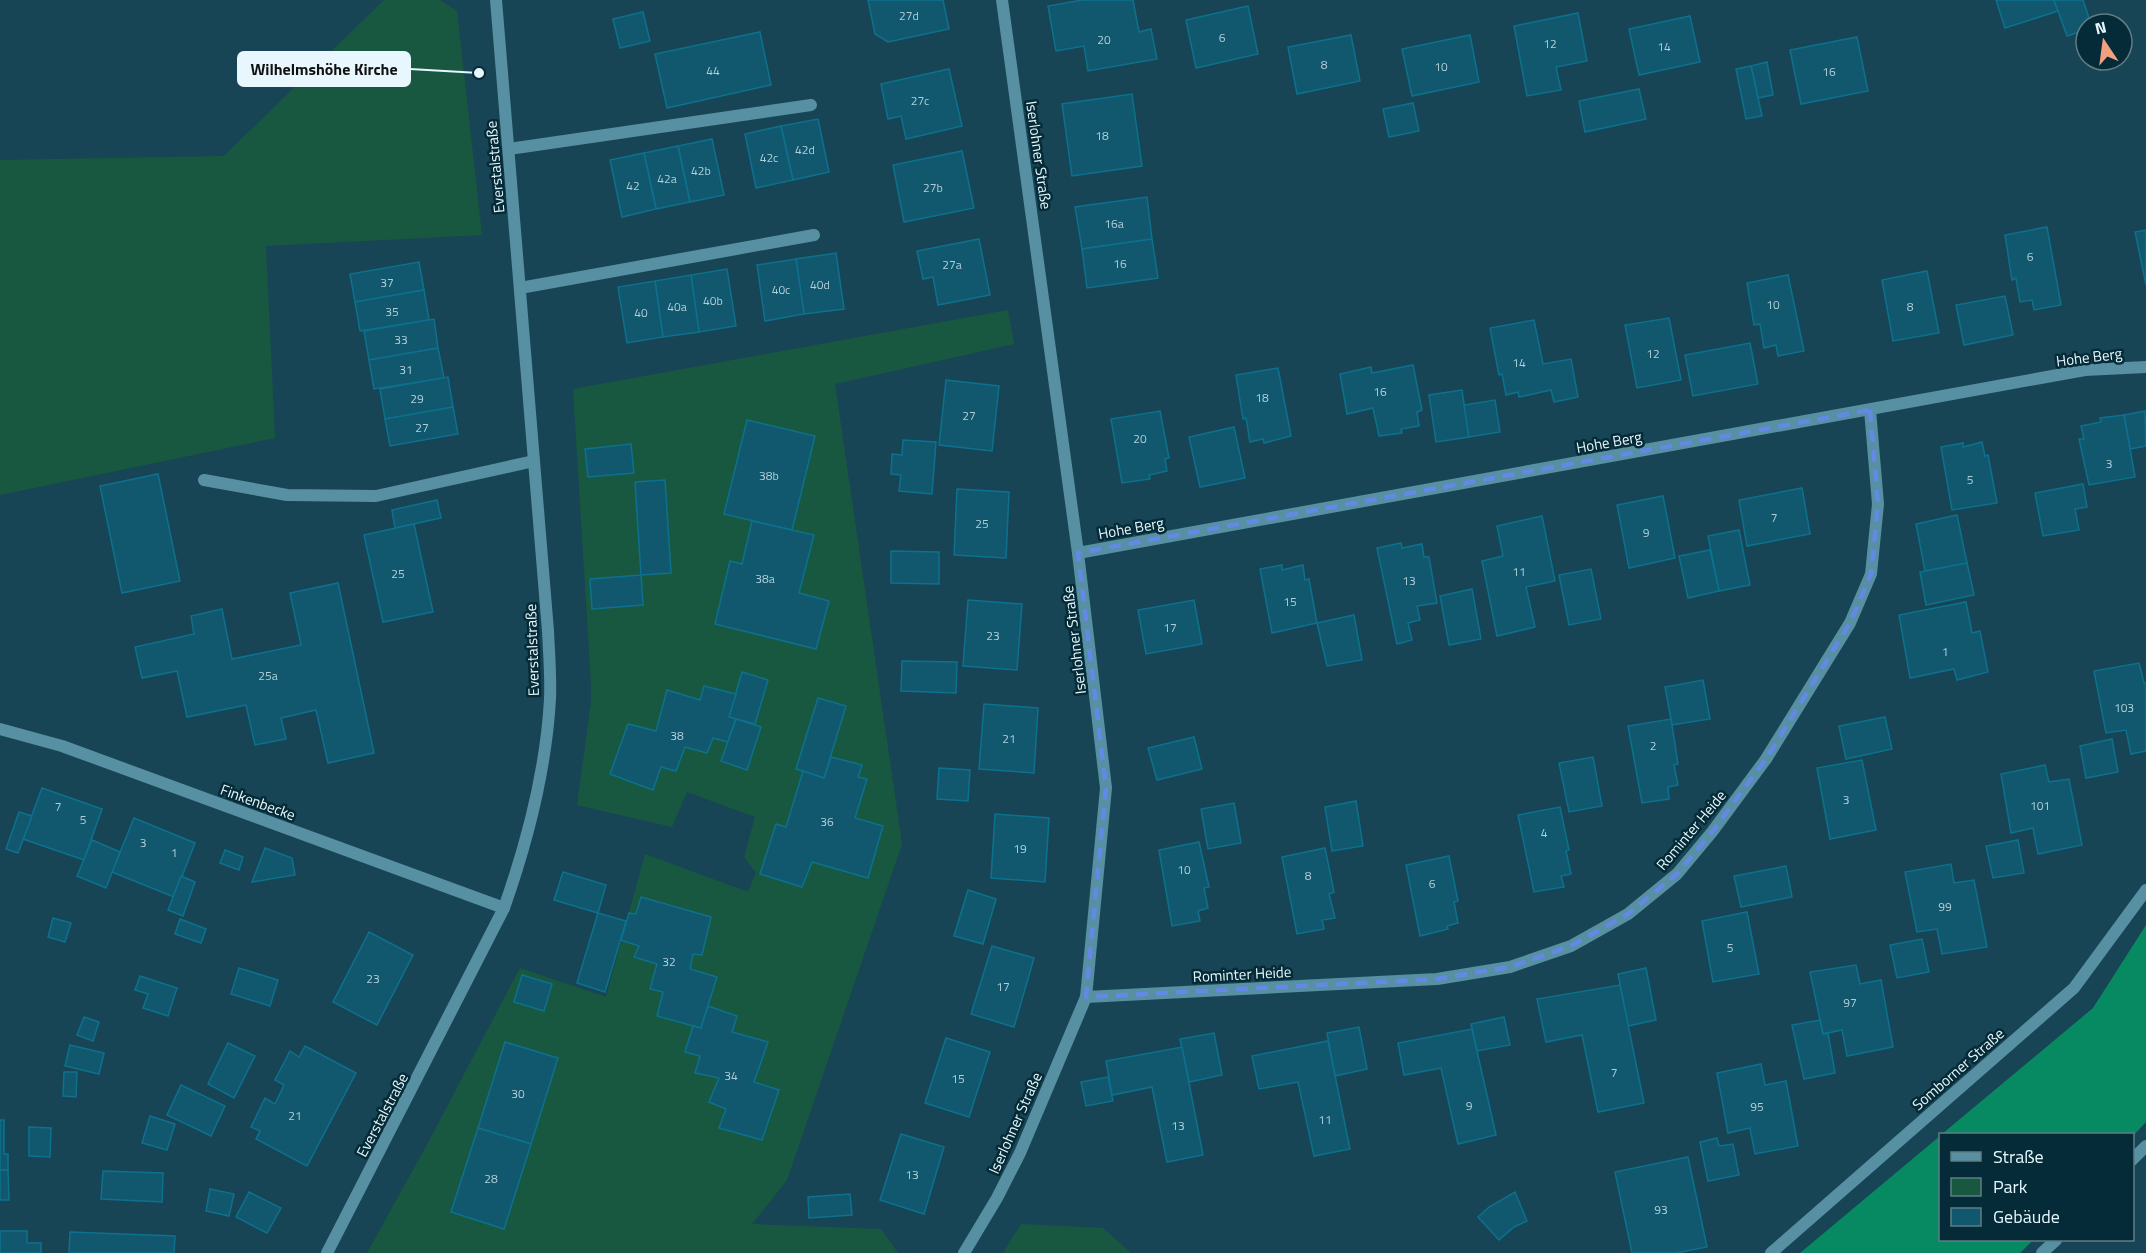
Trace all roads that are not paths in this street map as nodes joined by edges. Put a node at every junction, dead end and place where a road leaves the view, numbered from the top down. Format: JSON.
{"nodes":[{"id":1,"x":496,"y":0,"type":"edge"},
{"id":2,"x":1002,"y":0,"type":"edge"},
{"id":3,"x":811,"y":105,"type":"dead end"},
{"id":4,"x":509,"y":149,"type":"junction"},
{"id":5,"x":814,"y":235,"type":"dead end"},
{"id":6,"x":520,"y":288,"type":"junction"},
{"id":7,"x":2146,"y":367,"type":"edge"},
{"id":8,"x":1870,"y":410,"type":"junction"},
{"id":9,"x":534,"y":461,"type":"junction"},
{"id":10,"x":204,"y":480,"type":"dead end"},
{"id":11,"x":1078,"y":553,"type":"junction"},
{"id":12,"x":0,"y":729,"type":"edge"},
{"id":13,"x":2146,"y":890,"type":"edge"},
{"id":14,"x":504,"y":908,"type":"junction"},
{"id":15,"x":1086,"y":997,"type":"junction"},
{"id":16,"x":2146,"y":1146,"type":"edge"},
{"id":17,"x":2134,"y":1159,"type":"edge"},
{"id":18,"x":2053,"y":1241,"type":"edge"},
{"id":19,"x":327,"y":1253,"type":"edge"},
{"id":20,"x":964,"y":1253,"type":"edge"},
{"id":21,"x":1772,"y":1253,"type":"edge"},
{"id":22,"x":2042,"y":1253,"type":"edge"}],
"edges":[{"from":1,"to":4,"type":"street","name":"Everstalstraße"},
{"from":2,"to":11,"type":"street","name":"Iserlohner Straße"},
{"from":3,"to":4,"type":"street"},
{"from":4,"to":6,"type":"street","name":"Everstalstraße"},
{"from":5,"to":6,"type":"street"},
{"from":6,"to":9,"type":"street","name":"Everstalstraße"},
{"from":7,"to":8,"type":"street","name":"Hohe Berg"},
{"from":8,"to":11,"type":"street","name":"Hohe Berg"},
{"from":8,"to":15,"type":"street","name":"Rominter Heide"},
{"from":9,"to":10,"type":"street"},
{"from":9,"to":14,"type":"street","name":"Everstalstraße"},
{"from":11,"to":15,"type":"street","name":"Iserlohner Straße"},
{"from":12,"to":14,"type":"street","name":"Finkenbecke"},
{"from":13,"to":21,"type":"street","name":"Somborner Straße"},
{"from":14,"to":19,"type":"street","name":"Everstalstraße"},
{"from":15,"to":20,"type":"street","name":"Iserlohner Straße"},
{"from":16,"to":17,"type":"street"},
{"from":18,"to":22,"type":"street"}]}
